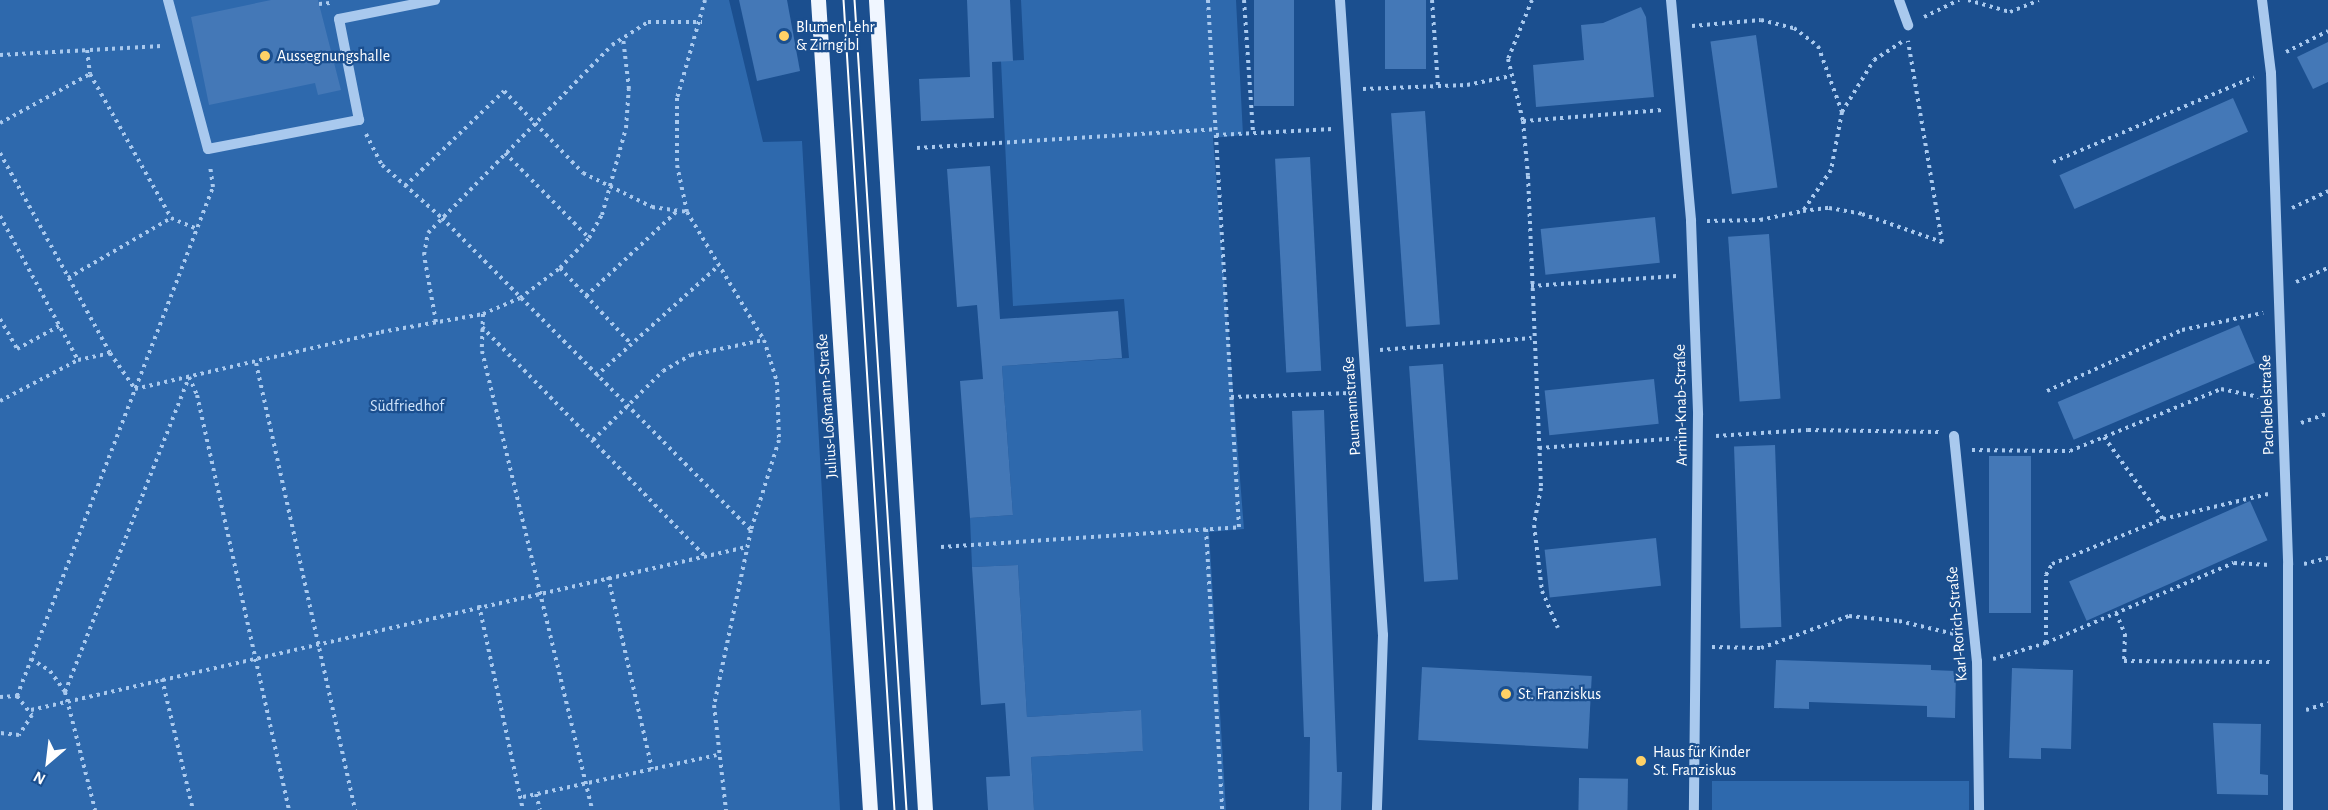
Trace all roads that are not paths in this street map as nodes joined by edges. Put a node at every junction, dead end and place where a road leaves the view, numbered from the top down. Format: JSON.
{"nodes":[{"id":1,"x":168,"y":0,"type":"edge"},
{"id":2,"x":435,"y":0,"type":"edge"},
{"id":3,"x":818,"y":0,"type":"edge"},
{"id":4,"x":876,"y":0,"type":"edge"},
{"id":5,"x":1340,"y":0,"type":"edge"},
{"id":6,"x":1671,"y":0,"type":"edge"},
{"id":7,"x":1899,"y":0,"type":"edge"},
{"id":8,"x":2262,"y":0,"type":"edge"},
{"id":9,"x":1908,"y":25,"type":"road end"},
{"id":10,"x":1954,"y":436,"type":"road end"},
{"id":11,"x":870,"y":810,"type":"edge"},
{"id":12,"x":925,"y":810,"type":"edge"},
{"id":13,"x":1377,"y":810,"type":"edge"},
{"id":14,"x":1694,"y":810,"type":"edge"},
{"id":15,"x":1978,"y":810,"type":"edge"},
{"id":16,"x":2288,"y":810,"type":"edge"}],
"edges":[{"from":1,"to":2,"type":"street"},
{"from":3,"to":11,"type":"main road","name":"Julius-Loßmann-Straße"},
{"from":4,"to":12,"type":"main road"},
{"from":5,"to":13,"type":"street","name":"Paumannstraße"},
{"from":6,"to":14,"type":"street","name":"Armin-Knab-Straße"},
{"from":7,"to":9,"type":"street"},
{"from":8,"to":16,"type":"street","name":"Pachelbelstraße"},
{"from":10,"to":15,"type":"street","name":"Karl-Rorich-Straße"}]}
